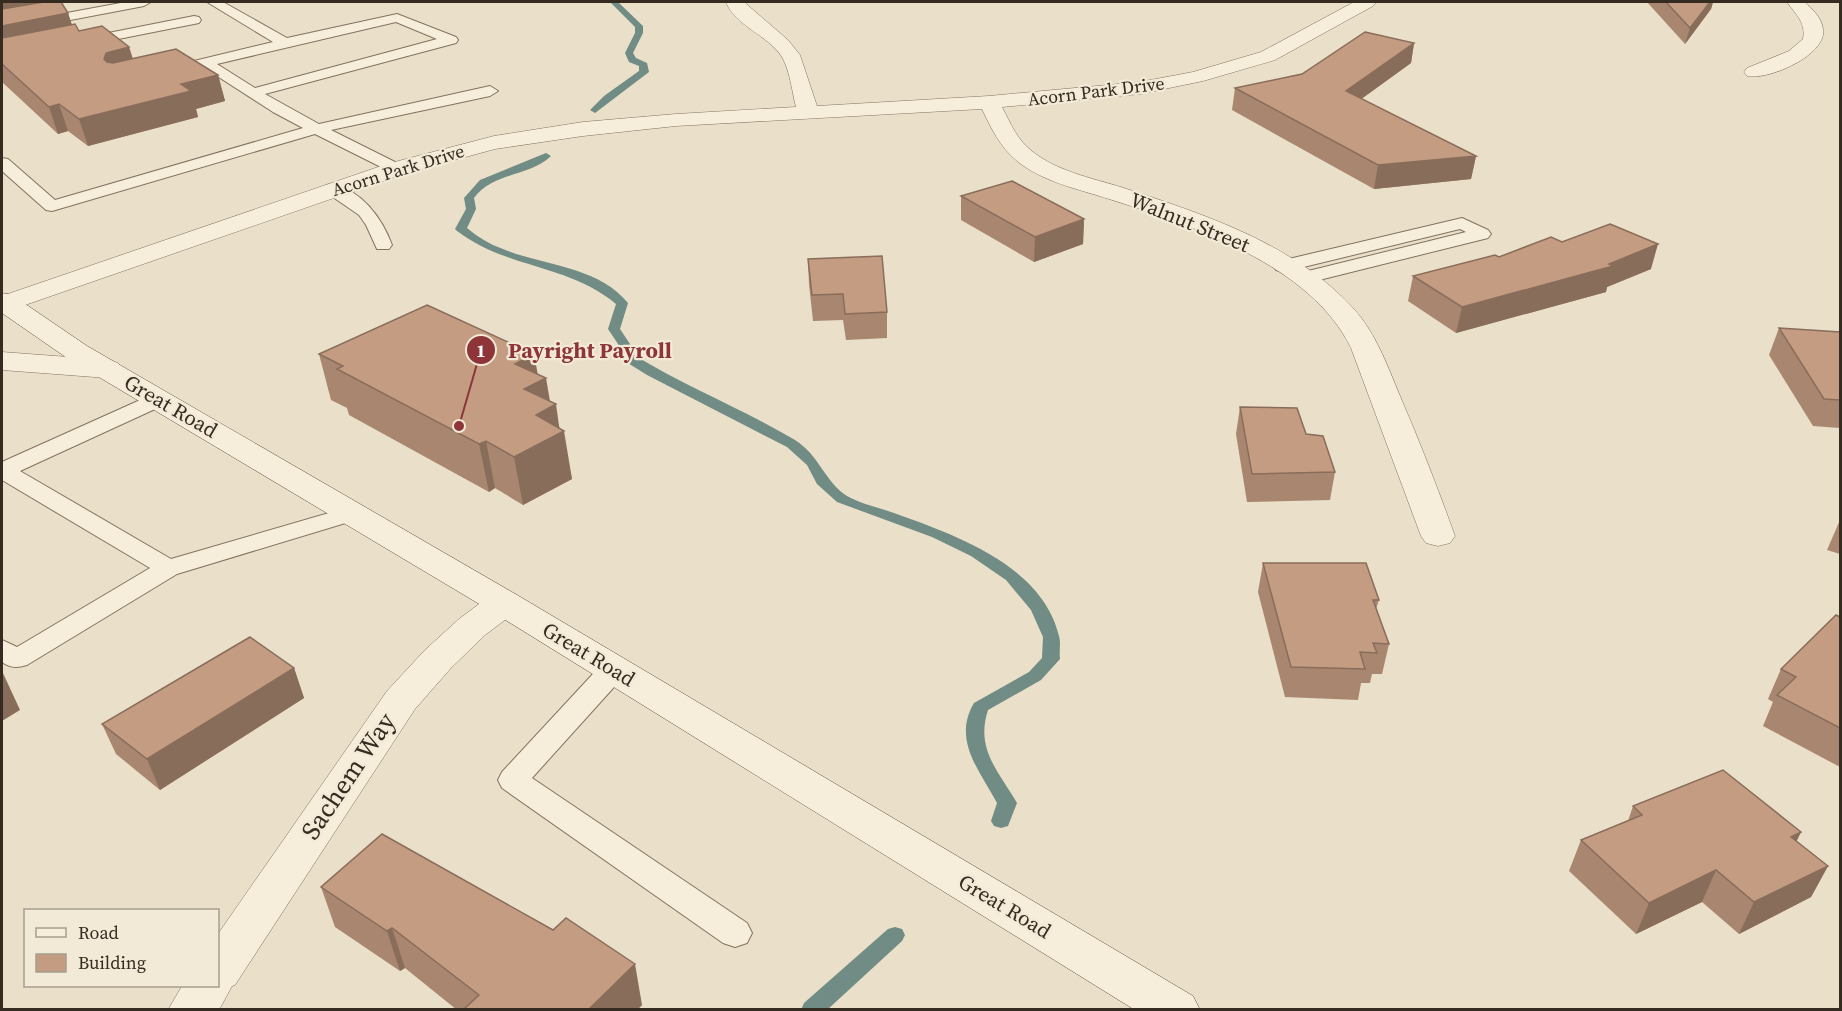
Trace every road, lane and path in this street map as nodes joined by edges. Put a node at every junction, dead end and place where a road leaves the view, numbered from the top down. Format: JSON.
{"nodes":[{"id":1,"x":144,"y":2,"type":"edge"},
{"id":2,"x":214,"y":2,"type":"edge"},
{"id":3,"x":735,"y":2,"type":"edge"},
{"id":4,"x":1367,"y":2,"type":"edge"},
{"id":5,"x":1796,"y":2,"type":"edge"},
{"id":6,"x":194,"y":20,"type":"dead end"},
{"id":7,"x":2,"y":29,"type":"edge"},
{"id":8,"x":285,"y":43,"type":"junction"},
{"id":9,"x":71,"y":45,"type":"edge"},
{"id":10,"x":207,"y":63,"type":"junction"},
{"id":11,"x":1754,"y":72,"type":"dead end"},
{"id":12,"x":153,"y":75,"type":"edge"},
{"id":13,"x":490,"y":91,"type":"dead end"},
{"id":14,"x":253,"y":93,"type":"junction"},
{"id":15,"x":989,"y":102,"type":"junction"},
{"id":16,"x":808,"y":112,"type":"junction"},
{"id":17,"x":315,"y":128,"type":"junction"},
{"id":18,"x":2,"y":164,"type":"edge"},
{"id":19,"x":395,"y":169,"type":"junction"},
{"id":20,"x":333,"y":189,"type":"junction"},
{"id":21,"x":383,"y":245,"type":"dead end"},
{"id":22,"x":1293,"y":272,"type":"junction"},
{"id":23,"x":3,"y":303,"type":"edge"},
{"id":24,"x":2,"y":361,"type":"edge"},
{"id":25,"x":108,"y":369,"type":"junction"},
{"id":26,"x":158,"y":399,"type":"junction"},
{"id":27,"x":2,"y":470,"type":"edge"},
{"id":28,"x":353,"y":513,"type":"junction"},
{"id":29,"x":1438,"y":537,"type":"dead end"},
{"id":30,"x":168,"y":568,"type":"junction"},
{"id":31,"x":504,"y":603,"type":"junction"},
{"id":32,"x":2,"y":649,"type":"edge"},
{"id":33,"x":614,"y":669,"type":"junction"},
{"id":34,"x":735,"y":933,"type":"dead end"},
{"id":35,"x":219,"y":970,"type":"edge"},
{"id":36,"x":207,"y":987,"type":"edge"},
{"id":37,"x":192,"y":1010,"type":"edge"},
{"id":38,"x":1176,"y":1010,"type":"edge"}],
"edges":[{"from":1,"to":7,"type":"lane"},
{"from":2,"to":8,"type":"lane"},
{"from":3,"to":16,"type":"street"},
{"from":4,"to":15,"type":"street","name":"Acorn Park Drive"},
{"from":5,"to":11,"type":"street"},
{"from":6,"to":9,"type":"lane"},
{"from":8,"to":10,"type":"lane"},
{"from":8,"to":14,"type":"lane"},
{"from":10,"to":12,"type":"lane"},
{"from":10,"to":14,"type":"lane"},
{"from":13,"to":17,"type":"lane"},
{"from":14,"to":17,"type":"lane"},
{"from":15,"to":16,"type":"street","name":"Acorn Park Drive"},
{"from":15,"to":22,"type":"street","name":"Walnut Street"},
{"from":16,"to":19,"type":"street","name":"Acorn Park Drive"},
{"from":17,"to":18,"type":"lane"},
{"from":17,"to":19,"type":"lane"},
{"from":19,"to":20,"type":"street","name":"Acorn Park Drive"},
{"from":20,"to":21,"type":"lane"},
{"from":20,"to":23,"type":"street","name":"Acorn Park Drive"},
{"from":22,"to":22,"type":"lane"},
{"from":22,"to":29,"type":"street","name":"Walnut Street"},
{"from":23,"to":25,"type":"street","name":"Great Road"},
{"from":24,"to":25,"type":"street"},
{"from":25,"to":26,"type":"street","name":"Great Road"},
{"from":26,"to":27,"type":"lane"},
{"from":26,"to":28,"type":"street","name":"Great Road"},
{"from":27,"to":30,"type":"lane"},
{"from":28,"to":30,"type":"lane"},
{"from":28,"to":31,"type":"street","name":"Great Road"},
{"from":30,"to":32,"type":"lane"},
{"from":31,"to":33,"type":"street","name":"Great Road"},
{"from":31,"to":35,"type":"street","name":"Sachem Way"},
{"from":33,"to":34,"type":"lane"},
{"from":33,"to":38,"type":"street","name":"Great Road"},
{"from":36,"to":37,"type":"street"}]}
